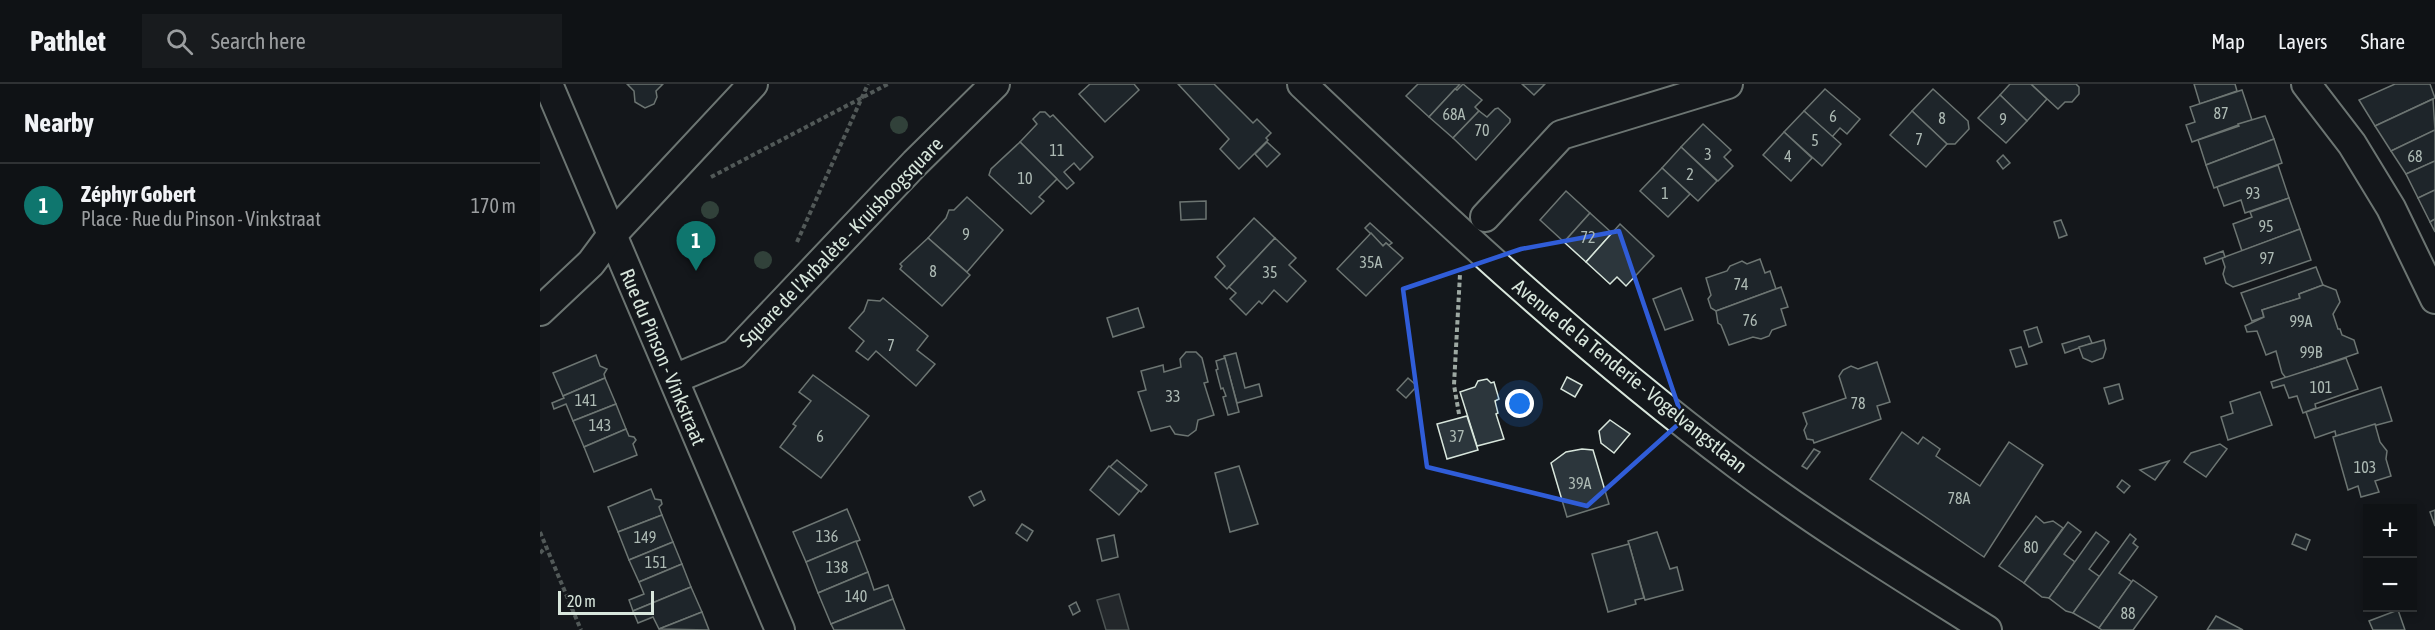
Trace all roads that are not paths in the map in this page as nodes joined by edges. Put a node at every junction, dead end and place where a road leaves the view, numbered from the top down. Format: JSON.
{"nodes":[{"id":1,"x":548,"y":84,"type":"edge"},
{"id":2,"x":753,"y":84,"type":"edge"},
{"id":3,"x":995,"y":84,"type":"edge"},
{"id":4,"x":1302,"y":84,"type":"edge"},
{"id":5,"x":1728,"y":84,"type":"edge"},
{"id":6,"x":2306,"y":84,"type":"edge"},
{"id":7,"x":1485,"y":217,"type":"dead end"},
{"id":8,"x":611,"y":236,"type":"junction"},
{"id":9,"x":2435,"y":299,"type":"edge"},
{"id":10,"x":540,"y":312,"type":"edge"},
{"id":11,"x":674,"y":380,"type":"junction"},
{"id":12,"x":780,"y":630,"type":"edge"},
{"id":13,"x":1987,"y":630,"type":"edge"}],
"edges":[{"from":1,"to":8,"type":"street","name":"Rue du Pinson - Vinkstraat"},
{"from":2,"to":8,"type":"street"},
{"from":3,"to":11,"type":"street","name":"Square de l'Arbalète - Kruisboogsquare"},
{"from":4,"to":13,"type":"street","name":"Avenue de la Tenderie - Vogelvangstlaan"},
{"from":5,"to":7,"type":"street"},
{"from":6,"to":9,"type":"street"},
{"from":8,"to":10,"type":"street"},
{"from":8,"to":11,"type":"street","name":"Rue du Pinson - Vinkstraat"},
{"from":11,"to":12,"type":"street","name":"Rue du Pinson - Vinkstraat"}]}
